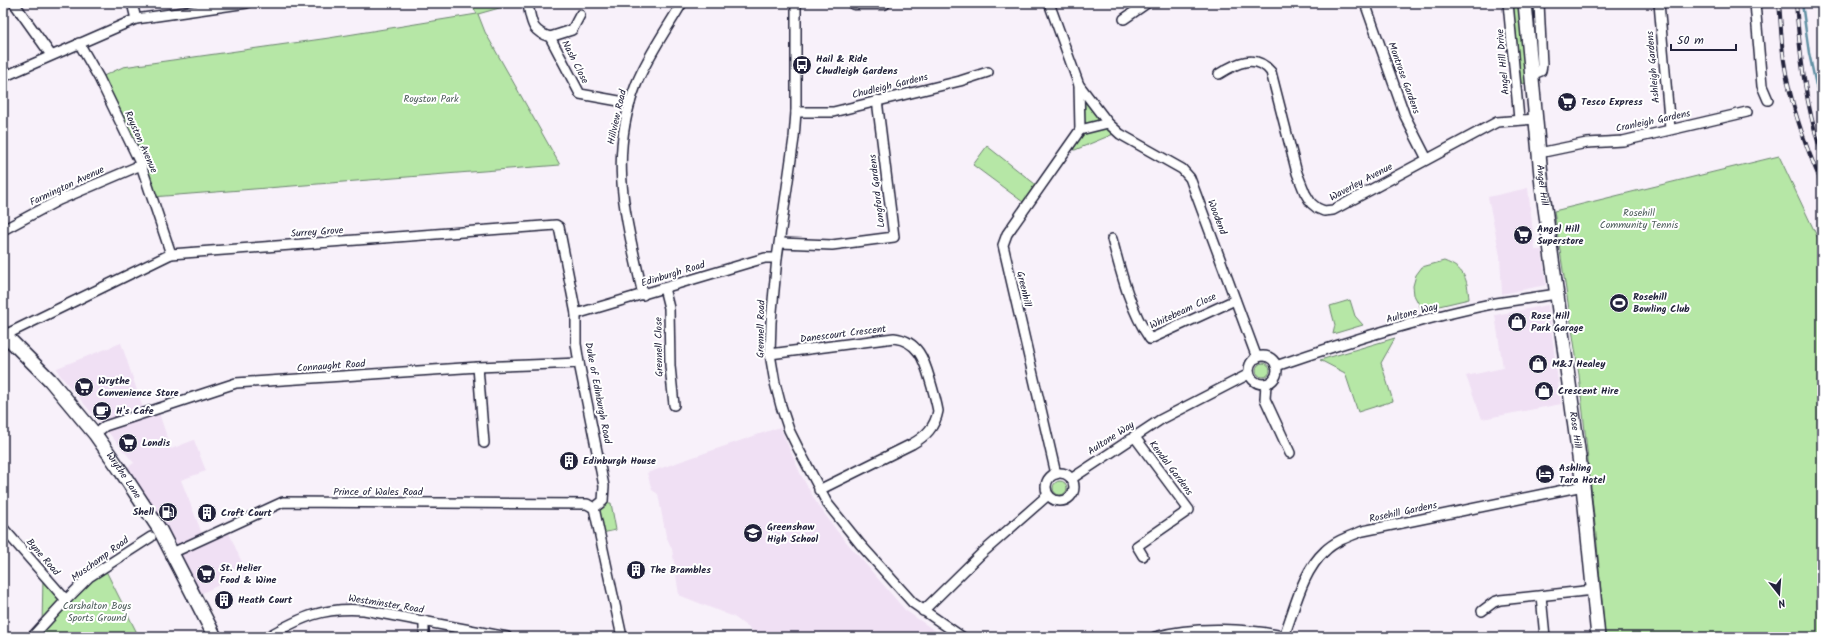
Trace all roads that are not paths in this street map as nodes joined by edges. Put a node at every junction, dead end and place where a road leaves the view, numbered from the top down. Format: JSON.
{"nodes":[{"id":1,"x":14,"y":3,"type":"edge"},
{"id":2,"x":132,"y":3,"type":"edge"},
{"id":3,"x":247,"y":3,"type":"edge"},
{"id":4,"x":682,"y":3,"type":"edge"},
{"id":5,"x":796,"y":3,"type":"edge"},
{"id":6,"x":854,"y":3,"type":"edge"},
{"id":7,"x":884,"y":3,"type":"edge"},
{"id":8,"x":1049,"y":3,"type":"edge"},
{"id":9,"x":1147,"y":3,"type":"edge"},
{"id":10,"x":1365,"y":3,"type":"edge"},
{"id":11,"x":1508,"y":3,"type":"edge"},
{"id":12,"x":1525,"y":3,"type":"edge"},
{"id":13,"x":1539,"y":3,"type":"edge"},
{"id":14,"x":1659,"y":3,"type":"edge"},
{"id":15,"x":1755,"y":3,"type":"edge"},
{"id":16,"x":528,"y":5,"type":"dead end"},
{"id":17,"x":580,"y":15,"type":"dead end"},
{"id":18,"x":136,"y":19,"type":"junction"},
{"id":19,"x":1124,"y":19,"type":"dead end"},
{"id":20,"x":550,"y":37,"type":"junction"},
{"id":21,"x":79,"y":43,"type":"junction"},
{"id":22,"x":51,"y":55,"type":"junction"},
{"id":23,"x":988,"y":72,"type":"dead end"},
{"id":24,"x":1219,"y":74,"type":"dead end"},
{"id":25,"x":1531,"y":75,"type":"junction"},
{"id":26,"x":3,"y":77,"type":"edge"},
{"id":27,"x":1079,"y":85,"type":"junction"},
{"id":28,"x":878,"y":100,"type":"junction"},
{"id":29,"x":1768,"y":100,"type":"dead end"},
{"id":30,"x":630,"y":103,"type":"junction"},
{"id":31,"x":796,"y":112,"type":"junction"},
{"id":32,"x":1747,"y":112,"type":"dead end"},
{"id":33,"x":1519,"y":119,"type":"junction"},
{"id":34,"x":1536,"y":119,"type":"junction"},
{"id":35,"x":1108,"y":123,"type":"junction"},
{"id":36,"x":1670,"y":129,"type":"junction"},
{"id":37,"x":1080,"y":130,"type":"junction"},
{"id":38,"x":1539,"y":152,"type":"junction"},
{"id":39,"x":1427,"y":159,"type":"junction"},
{"id":40,"x":141,"y":165,"type":"junction"},
{"id":41,"x":3,"y":230,"type":"edge"},
{"id":42,"x":1112,"y":239,"type":"dead end"},
{"id":43,"x":780,"y":243,"type":"junction"},
{"id":44,"x":171,"y":254,"type":"junction"},
{"id":45,"x":777,"y":258,"type":"junction"},
{"id":46,"x":664,"y":288,"type":"junction"},
{"id":47,"x":643,"y":294,"type":"junction"},
{"id":48,"x":1557,"y":294,"type":"junction"},
{"id":49,"x":1235,"y":300,"type":"junction"},
{"id":50,"x":576,"y":314,"type":"junction"},
{"id":51,"x":4,"y":334,"type":"edge"},
{"id":52,"x":770,"y":354,"type":"junction"},
{"id":53,"x":1256,"y":358,"type":"junction"},
{"id":54,"x":579,"y":363,"type":"junction"},
{"id":55,"x":1276,"y":366,"type":"junction"},
{"id":56,"x":478,"y":367,"type":"junction"},
{"id":57,"x":1249,"y":374,"type":"junction"},
{"id":58,"x":1266,"y":384,"type":"junction"},
{"id":59,"x":674,"y":405,"type":"dead end"},
{"id":60,"x":95,"y":434,"type":"junction"},
{"id":61,"x":1134,"y":436,"type":"junction"},
{"id":62,"x":484,"y":443,"type":"dead end"},
{"id":63,"x":1290,"y":453,"type":"dead end"},
{"id":64,"x":1056,"y":474,"type":"junction"},
{"id":65,"x":1071,"y":479,"type":"junction"},
{"id":66,"x":1583,"y":486,"type":"junction"},
{"id":67,"x":819,"y":490,"type":"junction"},
{"id":68,"x":1048,"y":495,"type":"junction"},
{"id":69,"x":594,"y":508,"type":"junction"},
{"id":70,"x":3,"y":528,"type":"edge"},
{"id":71,"x":151,"y":537,"type":"dead end"},
{"id":72,"x":172,"y":553,"type":"junction"},
{"id":73,"x":1143,"y":556,"type":"dead end"},
{"id":74,"x":1594,"y":590,"type":"junction"},
{"id":75,"x":1541,"y":596,"type":"junction"},
{"id":76,"x":66,"y":600,"type":"junction"},
{"id":77,"x":923,"y":611,"type":"junction"},
{"id":78,"x":1482,"y":611,"type":"dead end"},
{"id":79,"x":424,"y":621,"type":"junction"},
{"id":80,"x":32,"y":637,"type":"edge"},
{"id":81,"x":215,"y":637,"type":"edge"},
{"id":82,"x":267,"y":637,"type":"edge"},
{"id":83,"x":424,"y":637,"type":"edge"},
{"id":84,"x":507,"y":637,"type":"edge"},
{"id":85,"x":622,"y":637,"type":"edge"},
{"id":86,"x":962,"y":637,"type":"edge"},
{"id":87,"x":1155,"y":637,"type":"edge"},
{"id":88,"x":1286,"y":637,"type":"edge"},
{"id":89,"x":1545,"y":637,"type":"edge"},
{"id":90,"x":1598,"y":637,"type":"edge"}],
"edges":[{"from":1,"to":22,"type":"street"},
{"from":2,"to":18,"type":"street"},
{"from":3,"to":18,"type":"street"},
{"from":4,"to":30,"type":"street","name":"Hillview Road"},
{"from":5,"to":31,"type":"street","name":"Grennell Road"},
{"from":6,"to":7,"type":"street"},
{"from":8,"to":27,"type":"street","name":"Woodend"},
{"from":9,"to":19,"type":"street"},
{"from":10,"to":39,"type":"street","name":"Montrose Gardens"},
{"from":11,"to":33,"type":"street","name":"Angel Hill Drive"},
{"from":12,"to":25,"type":"main road","name":"Angel Hill"},
{"from":13,"to":25,"type":"street"},
{"from":14,"to":36,"type":"street","name":"Ashleigh Gardens"},
{"from":15,"to":29,"type":"street"},
{"from":16,"to":20,"type":"street","name":"Nash Close"},
{"from":17,"to":20,"type":"street","name":"Nash Close"},
{"from":18,"to":21,"type":"street"},
{"from":20,"to":30,"type":"street","name":"Nash Close"},
{"from":21,"to":22,"type":"street"},
{"from":21,"to":40,"type":"street","name":"Royston Avenue"},
{"from":22,"to":26,"type":"street"},
{"from":23,"to":28,"type":"street","name":"Chudleigh Gardens"},
{"from":24,"to":39,"type":"street","name":"Waverley Avenue"},
{"from":25,"to":34,"type":"main road","name":"Angel Hill"},
{"from":27,"to":35,"type":"street","name":"Woodend"},
{"from":27,"to":37,"type":"street","name":"Woodend"},
{"from":28,"to":31,"type":"street","name":"Chudleigh Gardens"},
{"from":28,"to":43,"type":"street","name":"Longford Gardens"},
{"from":30,"to":47,"type":"street","name":"Hillview Road"},
{"from":31,"to":43,"type":"street","name":"Grennell Road"},
{"from":32,"to":36,"type":"street","name":"Cranleigh Gardens"},
{"from":33,"to":34,"type":"street","name":"Waverley Avenue"},
{"from":33,"to":39,"type":"street","name":"Waverley Avenue"},
{"from":34,"to":38,"type":"main road","name":"Angel Hill"},
{"from":35,"to":37,"type":"street"},
{"from":35,"to":49,"type":"street","name":"Woodend"},
{"from":36,"to":38,"type":"street","name":"Cranleigh Gardens"},
{"from":37,"to":64,"type":"street","name":"Greenhill"},
{"from":38,"to":48,"type":"main road","name":"Angel Hill"},
{"from":40,"to":41,"type":"street","name":"Farmington Avenue"},
{"from":40,"to":44,"type":"street","name":"Royston Avenue"},
{"from":42,"to":49,"type":"street","name":"Whitebeam Close"},
{"from":43,"to":45,"type":"street","name":"Grennell Road"},
{"from":44,"to":50,"type":"street","name":"Surrey Grove"},
{"from":44,"to":51,"type":"street","name":"Surrey Grove"},
{"from":45,"to":46,"type":"street","name":"Edinburgh Road"},
{"from":45,"to":52,"type":"street","name":"Grennell Road"},
{"from":46,"to":47,"type":"street","name":"Edinburgh Road"},
{"from":46,"to":59,"type":"street","name":"Grennell Close"},
{"from":47,"to":50,"type":"street","name":"Edinburgh Road"},
{"from":48,"to":55,"type":"street","name":"Aultone Way"},
{"from":48,"to":66,"type":"main road","name":"Rose Hill"},
{"from":49,"to":53,"type":"street","name":"Woodend"},
{"from":50,"to":54,"type":"street","name":"Duke of Edinburgh Road"},
{"from":51,"to":60,"type":"main road","name":"Wrythe Lane"},
{"from":52,"to":67,"type":"street","name":"Grennell Road"},
{"from":52,"to":67,"type":"street","name":"Danescourt Crescent"},
{"from":53,"to":55,"type":"street"},
{"from":53,"to":57,"type":"street"},
{"from":54,"to":56,"type":"street","name":"Connaught Road"},
{"from":54,"to":69,"type":"street","name":"Duke of Edinburgh Road"},
{"from":55,"to":58,"type":"street"},
{"from":56,"to":60,"type":"street","name":"Connaught Road"},
{"from":56,"to":62,"type":"street"},
{"from":57,"to":58,"type":"street"},
{"from":57,"to":61,"type":"street","name":"Aultone Way"},
{"from":58,"to":63,"type":"street"},
{"from":60,"to":72,"type":"main road","name":"Wrythe Lane"},
{"from":61,"to":65,"type":"street","name":"Aultone Way"},
{"from":61,"to":73,"type":"street","name":"Kendal Gardens"},
{"from":64,"to":65,"type":"street"},
{"from":64,"to":68,"type":"street"},
{"from":65,"to":68,"type":"street"},
{"from":66,"to":74,"type":"main road","name":"Rose Hill"},
{"from":66,"to":88,"type":"street","name":"Rosehill Gardens"},
{"from":67,"to":77,"type":"street","name":"Grennell Road"},
{"from":68,"to":77,"type":"street"},
{"from":69,"to":72,"type":"street","name":"Prince of Wales Road"},
{"from":69,"to":85,"type":"street"},
{"from":70,"to":76,"type":"street","name":"Byne Road"},
{"from":71,"to":76,"type":"street","name":"Muschamp Road"},
{"from":72,"to":81,"type":"main road","name":"Wrythe Lane"},
{"from":74,"to":75,"type":"street"},
{"from":74,"to":90,"type":"main road","name":"Rose Hill"},
{"from":75,"to":78,"type":"street"},
{"from":75,"to":89,"type":"street"},
{"from":76,"to":80,"type":"street","name":"Muschamp Road"},
{"from":77,"to":86,"type":"street","name":"Grennell Road"},
{"from":79,"to":82,"type":"street","name":"Westminster Road"},
{"from":79,"to":83,"type":"street"},
{"from":79,"to":84,"type":"street","name":"Westminster Road"},
{"from":87,"to":88,"type":"street"}]}
